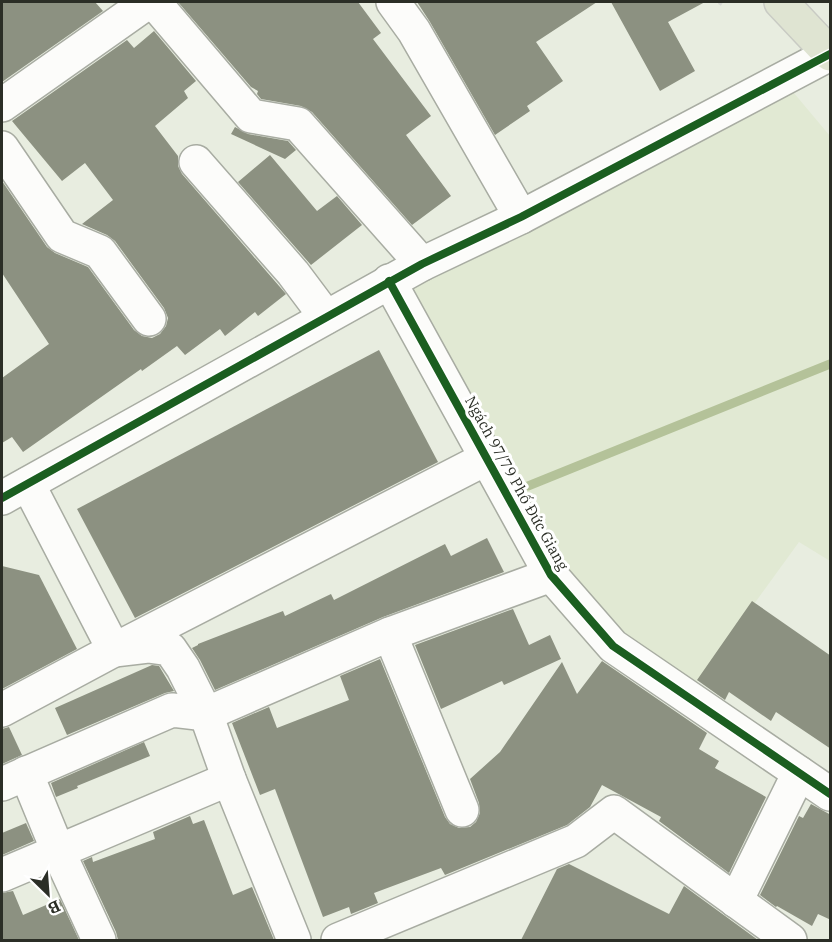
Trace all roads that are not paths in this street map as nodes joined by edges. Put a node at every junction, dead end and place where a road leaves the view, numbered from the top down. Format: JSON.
{"nodes":[{"id":1,"x":148,"y":2,"type":"edge"},
{"id":2,"x":154,"y":2,"type":"edge"},
{"id":3,"x":393,"y":2,"type":"edge"},
{"id":4,"x":781,"y":2,"type":"edge"},
{"id":5,"x":831,"y":54,"type":"edge"},
{"id":6,"x":2,"y":105,"type":"edge"},
{"id":7,"x":2,"y":148,"type":"edge"},
{"id":8,"x":196,"y":162,"type":"dead end"},
{"id":9,"x":521,"y":218,"type":"junction"},
{"id":10,"x":422,"y":264,"type":"junction"},
{"id":11,"x":389,"y":281,"type":"junction"},
{"id":12,"x":326,"y":317,"type":"junction"},
{"id":13,"x":150,"y":319,"type":"dead end"},
{"id":14,"x":486,"y":458,"type":"junction"},
{"id":15,"x":15,"y":491,"type":"edge"},
{"id":16,"x":551,"y":575,"type":"junction"},
{"id":17,"x":390,"y":634,"type":"junction"},
{"id":18,"x":114,"y":650,"type":"junction"},
{"id":19,"x":2,"y":710,"type":"edge"},
{"id":20,"x":206,"y":714,"type":"junction"},
{"id":21,"x":800,"y":773,"type":"junction"},
{"id":22,"x":14,"y":779,"type":"edge"},
{"id":23,"x":229,"y":779,"type":"junction"},
{"id":24,"x":831,"y":795,"type":"edge"},
{"id":25,"x":462,"y":810,"type":"dead end"},
{"id":26,"x":58,"y":851,"type":"junction"},
{"id":27,"x":2,"y":874,"type":"edge"},
{"id":28,"x":736,"y":901,"type":"junction"},
{"id":29,"x":99,"y":940,"type":"edge"},
{"id":30,"x":294,"y":940,"type":"edge"},
{"id":31,"x":338,"y":940,"type":"edge"},
{"id":32,"x":790,"y":940,"type":"edge"}],
"edges":[{"from":1,"to":6,"type":"street"},
{"from":2,"to":10,"type":"street"},
{"from":3,"to":9,"type":"street"},
{"from":4,"to":5,"type":"highway"},
{"from":5,"to":9,"type":"street"},
{"from":7,"to":13,"type":"street"},
{"from":8,"to":12,"type":"street"},
{"from":9,"to":10,"type":"street"},
{"from":10,"to":11,"type":"street"},
{"from":11,"to":12,"type":"street"},
{"from":11,"to":14,"type":"street","name":"Ngách 97/79 Phố Đức Giang"},
{"from":12,"to":15,"type":"street"},
{"from":14,"to":16,"type":"street","name":"Ngách 97/79 Phố Đức Giang"},
{"from":14,"to":18,"type":"street"},
{"from":15,"to":18,"type":"street"},
{"from":16,"to":17,"type":"street"},
{"from":16,"to":21,"type":"street","name":"Ngách 97/79 Phố Đức Giang"},
{"from":17,"to":20,"type":"street"},
{"from":17,"to":25,"type":"street"},
{"from":18,"to":19,"type":"street"},
{"from":18,"to":20,"type":"street"},
{"from":20,"to":22,"type":"street"},
{"from":20,"to":23,"type":"street"},
{"from":21,"to":24,"type":"street","name":"Ngách 97/79 Phố Đức Giang"},
{"from":21,"to":28,"type":"street"},
{"from":22,"to":26,"type":"street"},
{"from":23,"to":26,"type":"street"},
{"from":23,"to":30,"type":"street"},
{"from":26,"to":27,"type":"street"},
{"from":26,"to":29,"type":"street"},
{"from":28,"to":31,"type":"street"},
{"from":28,"to":32,"type":"street"}]}
